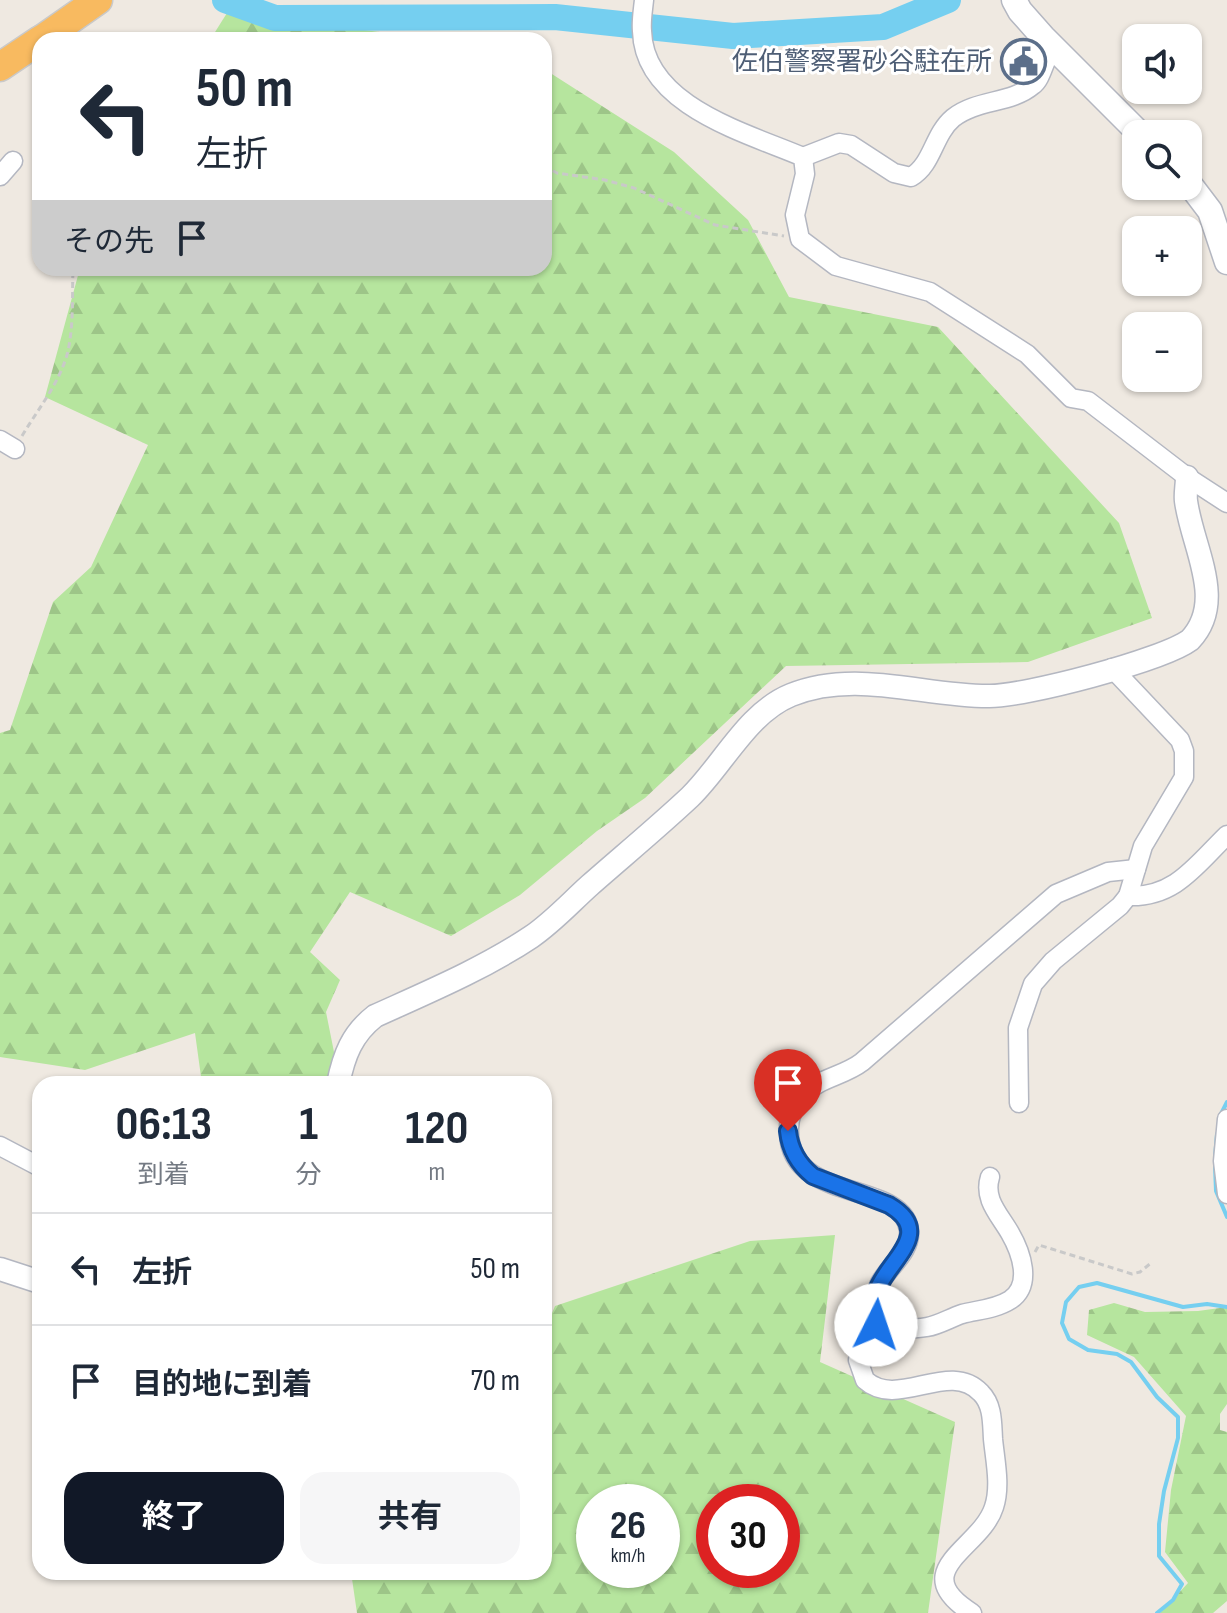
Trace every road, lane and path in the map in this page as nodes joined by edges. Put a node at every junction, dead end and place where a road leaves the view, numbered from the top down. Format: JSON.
{"nodes":[{"id":1,"x":98,"y":0,"type":"edge"},
{"id":2,"x":644,"y":0,"type":"edge"},
{"id":3,"x":1014,"y":0,"type":"edge"},
{"id":4,"x":52,"y":32,"type":"edge"},
{"id":5,"x":32,"y":45,"type":"edge"},
{"id":6,"x":1053,"y":48,"type":"junction"},
{"id":7,"x":0,"y":67,"type":"edge"},
{"id":8,"x":1126,"y":120,"type":"edge"},
{"id":9,"x":803,"y":157,"type":"junction"},
{"id":10,"x":13,"y":161,"type":"dead end"},
{"id":11,"x":552,"y":170,"type":"edge"},
{"id":12,"x":0,"y":176,"type":"edge"},
{"id":13,"x":1202,"y":200,"type":"edge"},
{"id":14,"x":800,"y":239,"type":"junction"},
{"id":15,"x":1227,"y":262,"type":"edge"},
{"id":16,"x":73,"y":276,"type":"edge"},
{"id":17,"x":8,"y":444,"type":"edge"},
{"id":18,"x":1187,"y":477,"type":"junction"},
{"id":19,"x":1227,"y":503,"type":"edge"},
{"id":20,"x":1112,"y":668,"type":"junction"},
{"id":21,"x":1227,"y":835,"type":"edge"},
{"id":22,"x":1136,"y":869,"type":"junction"},
{"id":23,"x":1128,"y":896,"type":"junction"},
{"id":24,"x":340,"y":1076,"type":"edge"},
{"id":25,"x":1019,"y":1103,"type":"dead end"},
{"id":26,"x":1227,"y":1119,"type":"edge"},
{"id":27,"x":0,"y":1146,"type":"edge"},
{"id":28,"x":32,"y":1163,"type":"edge"},
{"id":29,"x":990,"y":1177,"type":"dead end"},
{"id":30,"x":1227,"y":1194,"type":"edge"},
{"id":31,"x":1151,"y":1263,"type":"dead end"},
{"id":32,"x":0,"y":1269,"type":"edge"},
{"id":33,"x":1024,"y":1277,"type":"junction"},
{"id":34,"x":32,"y":1279,"type":"edge"},
{"id":35,"x":874,"y":1331,"type":"junction"},
{"id":36,"x":972,"y":1613,"type":"edge"}],
"edges":[{"from":1,"to":4,"type":"highway"},
{"from":2,"to":9,"type":"street"},
{"from":3,"to":6,"type":"main road"},
{"from":5,"to":7,"type":"highway"},
{"from":6,"to":8,"type":"main road"},
{"from":6,"to":9,"type":"street"},
{"from":9,"to":14,"type":"street"},
{"from":10,"to":12,"type":"street"},
{"from":11,"to":14,"type":"path"},
{"from":13,"to":15,"type":"main road"},
{"from":14,"to":18,"type":"street"},
{"from":16,"to":17,"type":"path"},
{"from":18,"to":19,"type":"street"},
{"from":18,"to":20,"type":"street"},
{"from":20,"to":22,"type":"street"},
{"from":20,"to":24,"type":"street"},
{"from":21,"to":23,"type":"street"},
{"from":22,"to":23,"type":"street"},
{"from":22,"to":35,"type":"street"},
{"from":23,"to":25,"type":"street"},
{"from":26,"to":30,"type":"street"},
{"from":27,"to":28,"type":"street"},
{"from":29,"to":33,"type":"street"},
{"from":31,"to":33,"type":"path"},
{"from":32,"to":34,"type":"street"},
{"from":33,"to":35,"type":"street"},
{"from":35,"to":36,"type":"street"}]}
